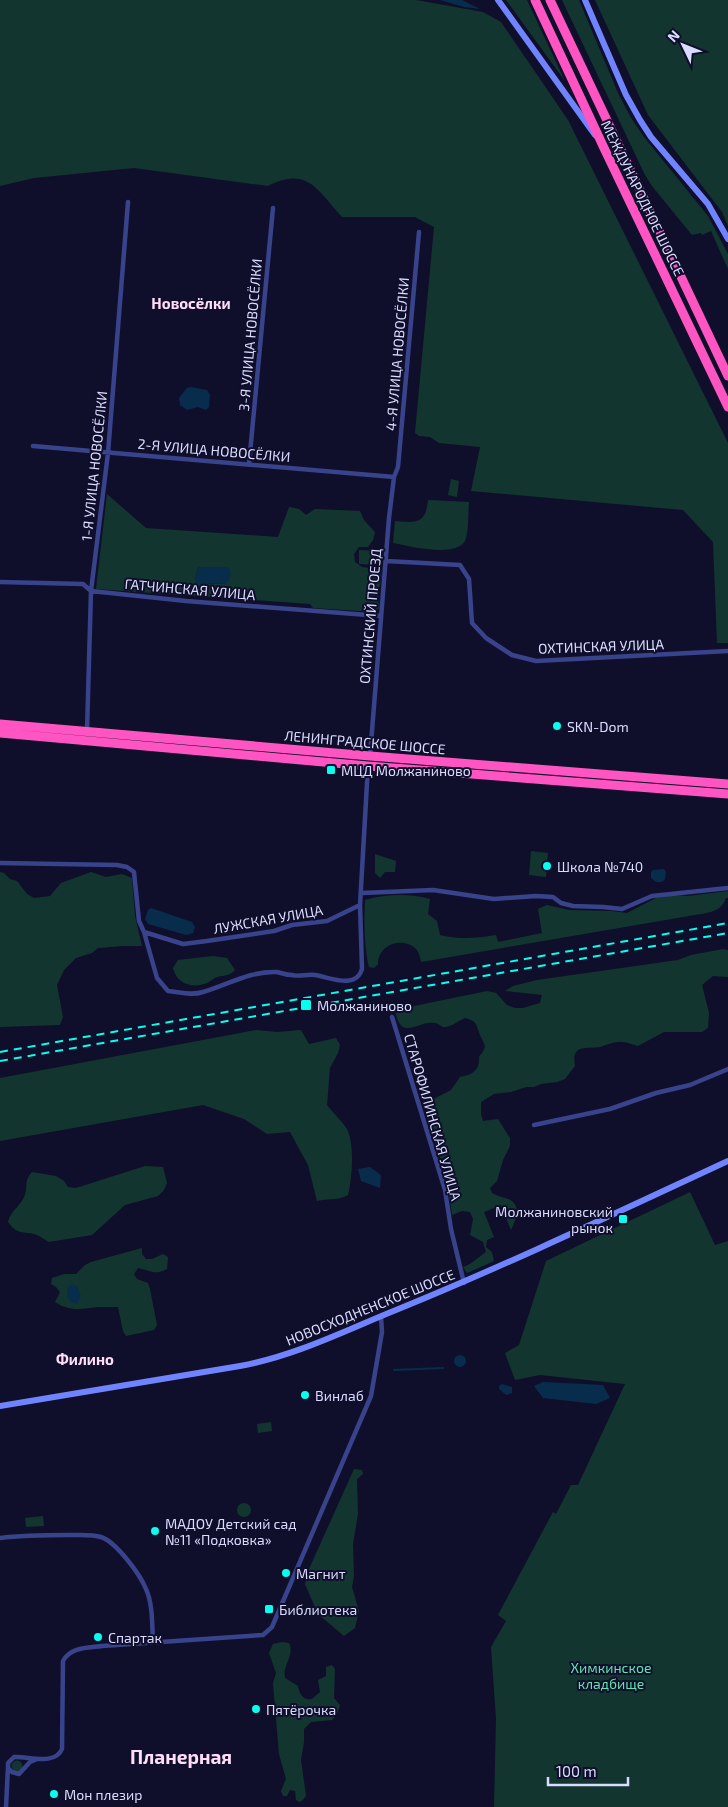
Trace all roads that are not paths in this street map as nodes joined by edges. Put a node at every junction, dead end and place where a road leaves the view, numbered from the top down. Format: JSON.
{"nodes":[{"id":1,"x":498,"y":0,"type":"edge"},
{"id":2,"x":535,"y":0,"type":"edge"},
{"id":3,"x":550,"y":0,"type":"edge"},
{"id":4,"x":585,"y":0,"type":"edge"},
{"id":5,"x":604,"y":148,"type":"junction"},
{"id":6,"x":128,"y":202,"type":"dead end"},
{"id":7,"x":273,"y":208,"type":"dead end"},
{"id":8,"x":419,"y":232,"type":"dead end"},
{"id":9,"x":728,"y":239,"type":"edge"},
{"id":10,"x":728,"y":376,"type":"edge"},
{"id":11,"x":728,"y":407,"type":"edge"},
{"id":12,"x":33,"y":446,"type":"dead end"},
{"id":13,"x":108,"y":453,"type":"junction"},
{"id":14,"x":249,"y":464,"type":"junction"},
{"id":15,"x":394,"y":476,"type":"junction"},
{"id":16,"x":386,"y":561,"type":"junction"},
{"id":17,"x":0,"y":582,"type":"edge"},
{"id":18,"x":91,"y":591,"type":"junction"},
{"id":19,"x":381,"y":616,"type":"junction"},
{"id":20,"x":728,"y":651,"type":"edge"},
{"id":21,"x":0,"y":724,"type":"edge"},
{"id":22,"x":87,"y":731,"type":"junction"},
{"id":23,"x":0,"y":734,"type":"edge"},
{"id":24,"x":369,"y":761,"type":"junction"},
{"id":25,"x":728,"y":784,"type":"edge"},
{"id":26,"x":728,"y":794,"type":"edge"},
{"id":27,"x":0,"y":863,"type":"edge"},
{"id":28,"x":728,"y":888,"type":"edge"},
{"id":29,"x":362,"y":893,"type":"junction"},
{"id":30,"x":360,"y":905,"type":"junction"},
{"id":31,"x":144,"y":932,"type":"junction"},
{"id":32,"x":392,"y":1017,"type":"dead end"},
{"id":33,"x":728,"y":1069,"type":"edge"},
{"id":34,"x":534,"y":1125,"type":"dead end"},
{"id":35,"x":728,"y":1161,"type":"edge"},
{"id":36,"x":464,"y":1282,"type":"junction"},
{"id":37,"x":381,"y":1316,"type":"junction"},
{"id":38,"x":0,"y":1406,"type":"edge"},
{"id":39,"x":0,"y":1538,"type":"edge"},
{"id":40,"x":153,"y":1642,"type":"junction"},
{"id":41,"x":19,"y":1757,"type":"junction"},
{"id":42,"x":34,"y":1760,"type":"junction"},
{"id":43,"x":8,"y":1766,"type":"junction"},
{"id":44,"x":25,"y":1768,"type":"junction"},
{"id":45,"x":14,"y":1774,"type":"junction"},
{"id":46,"x":7,"y":1780,"type":"junction"},
{"id":47,"x":6,"y":1807,"type":"edge"}],
"edges":[{"from":1,"to":5,"type":"main road"},
{"from":2,"to":5,"type":"highway","name":"МЕЖДУНАРОДНОЕ ШОССЕ"},
{"from":3,"to":10,"type":"highway","name":"МЕЖДУНАРОДНОЕ ШОССЕ"},
{"from":4,"to":9,"type":"main road"},
{"from":5,"to":11,"type":"highway","name":"МЕЖДУНАРОДНОЕ ШОССЕ"},
{"from":6,"to":13,"type":"street","name":"1-Я УЛИЦА НОВОСЁЛКИ"},
{"from":7,"to":14,"type":"street","name":"3-Я УЛИЦА НОВОСЁЛКИ"},
{"from":8,"to":15,"type":"street","name":"4-Я УЛИЦА НОВОСЁЛКИ"},
{"from":12,"to":13,"type":"street","name":"2-Я УЛИЦА НОВОСЁЛКИ"},
{"from":13,"to":14,"type":"street","name":"2-Я УЛИЦА НОВОСЁЛКИ"},
{"from":13,"to":18,"type":"street","name":"1-Я УЛИЦА НОВОСЁЛКИ"},
{"from":14,"to":15,"type":"street","name":"2-Я УЛИЦА НОВОСЁЛКИ"},
{"from":15,"to":16,"type":"street","name":"ОХТИНСКИЙ ПРОЕЗД"},
{"from":16,"to":19,"type":"street","name":"ОХТИНСКИЙ ПРОЕЗД"},
{"from":16,"to":20,"type":"street","name":"ОХТИНСКАЯ УЛИЦА"},
{"from":17,"to":18,"type":"street","name":"ГАТЧИНСКАЯ УЛИЦА"},
{"from":18,"to":19,"type":"street","name":"ГАТЧИНСКАЯ УЛИЦА"},
{"from":18,"to":22,"type":"street","name":"1-Я УЛИЦА НОВОСЁЛКИ"},
{"from":19,"to":24,"type":"street","name":"ОХТИНСКИЙ ПРОЕЗД"},
{"from":21,"to":22,"type":"highway","name":"ЛЕНИНГРАДСКОЕ ШОССЕ"},
{"from":22,"to":24,"type":"highway","name":"ЛЕНИНГРАДСКОЕ ШОССЕ"},
{"from":23,"to":24,"type":"highway","name":"ЛЕНИНГРАДСКОЕ ШОССЕ"},
{"from":24,"to":25,"type":"highway","name":"ЛЕНИНГРАДСКОЕ ШОССЕ"},
{"from":24,"to":26,"type":"highway","name":"ЛЕНИНГРАДСКОЕ ШОССЕ"},
{"from":24,"to":29,"type":"street","name":"ОХТИНСКИЙ ПРОЕЗД"},
{"from":27,"to":31,"type":"street"},
{"from":28,"to":29,"type":"street"},
{"from":29,"to":30,"type":"street","name":"ОХТИНСКИЙ ПРОЕЗД"},
{"from":30,"to":31,"type":"street","name":"ЛУЖСКАЯ УЛИЦА"},
{"from":30,"to":31,"type":"street"},
{"from":32,"to":36,"type":"street","name":"СТАРОФИЛИНСКАЯ УЛИЦА"},
{"from":33,"to":34,"type":"street"},
{"from":35,"to":36,"type":"main road","name":"НОВОСХОДНЕНСКОЕ ШОССЕ"},
{"from":36,"to":37,"type":"main road","name":"НОВОСХОДНЕНСКОЕ ШОССЕ"},
{"from":37,"to":38,"type":"main road","name":"НОВОСХОДНЕНСКОЕ ШОССЕ"},
{"from":37,"to":40,"type":"street"},
{"from":39,"to":40,"type":"street"},
{"from":40,"to":42,"type":"street"},
{"from":41,"to":42,"type":"street"},
{"from":41,"to":43,"type":"street"},
{"from":41,"to":44,"type":"street"},
{"from":42,"to":44,"type":"street"},
{"from":43,"to":45,"type":"street"},
{"from":43,"to":46,"type":"street"},
{"from":44,"to":45,"type":"street"},
{"from":45,"to":46,"type":"street"},
{"from":46,"to":47,"type":"street"}]}
